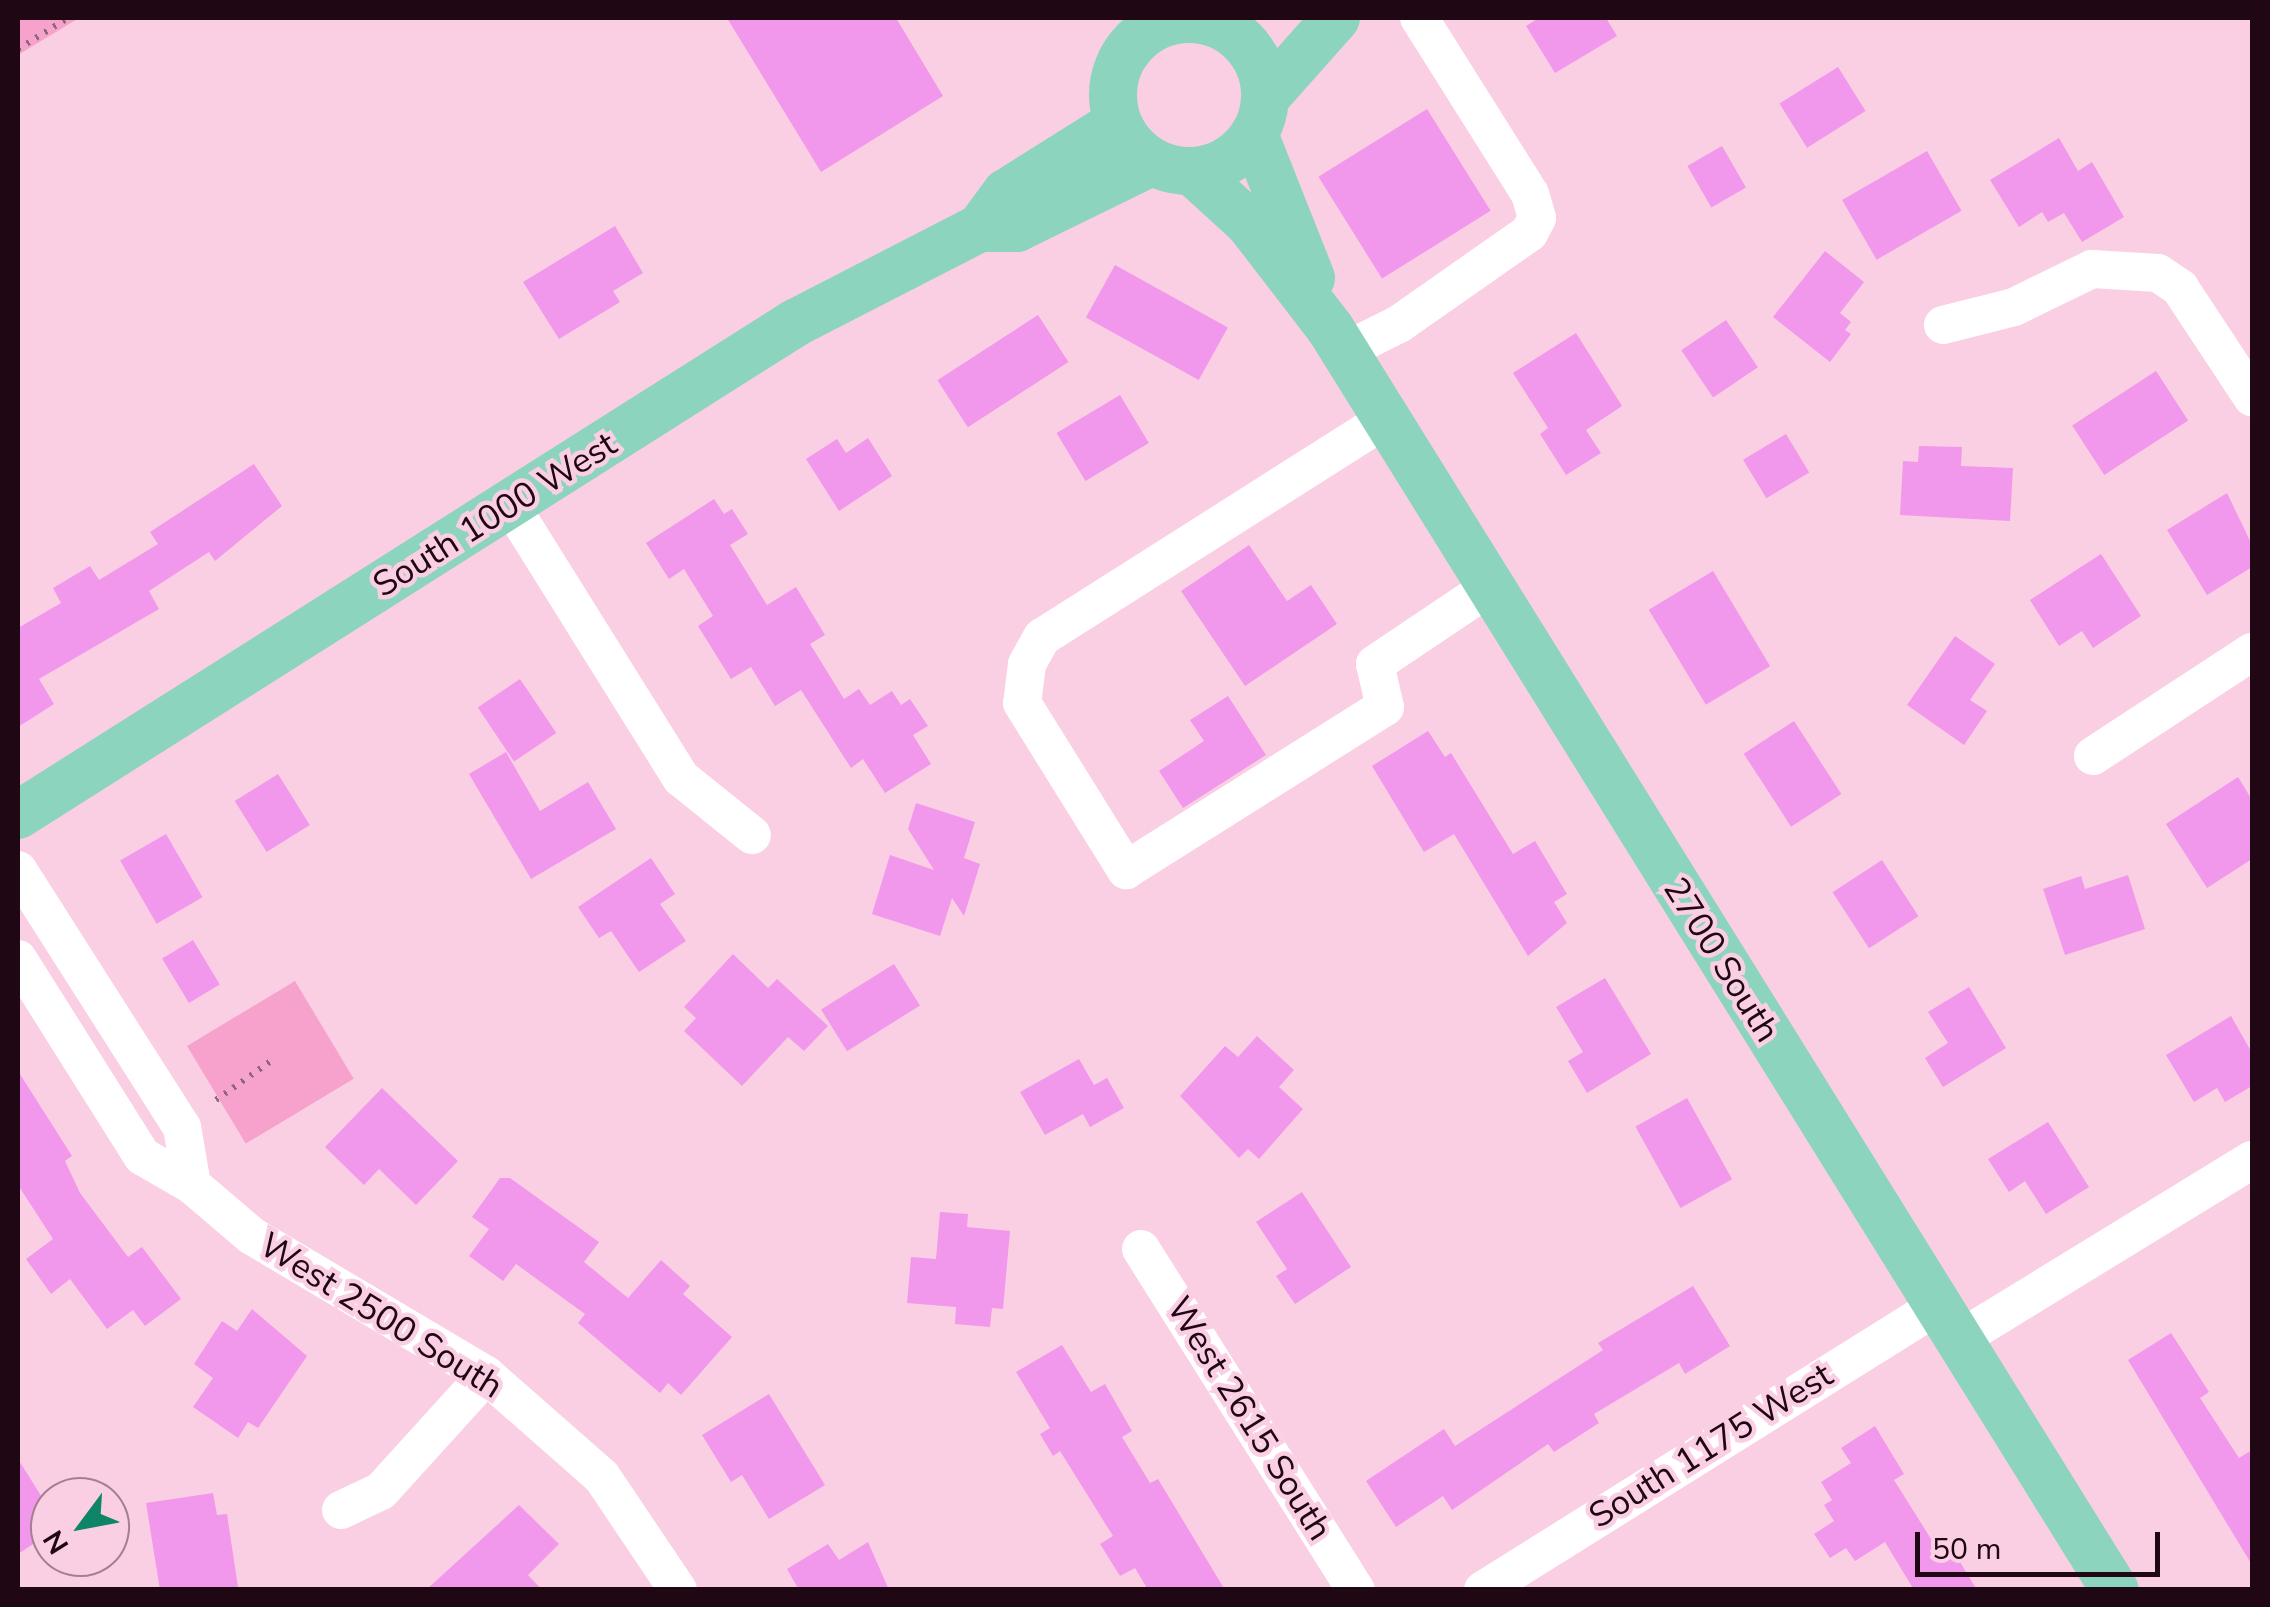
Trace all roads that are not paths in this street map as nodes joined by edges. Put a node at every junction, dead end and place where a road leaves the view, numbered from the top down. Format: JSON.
{"nodes":[{"id":1,"x":1276,"y":18,"type":"edge"},
{"id":2,"x":1336,"y":18,"type":"edge"},
{"id":3,"x":1419,"y":18,"type":"edge"},
{"id":4,"x":1201,"y":23,"type":"edge"},
{"id":5,"x":1123,"y":33,"type":"edge"},
{"id":6,"x":1260,"y":116,"type":"junction"},
{"id":7,"x":1117,"y":123,"type":"junction"},
{"id":8,"x":1172,"y":167,"type":"junction"},
{"id":9,"x":980,"y":228,"type":"junction"},
{"id":10,"x":1943,"y":324,"type":"dead end"},
{"id":11,"x":1338,"y":339,"type":"junction"},
{"id":12,"x":2252,"y":397,"type":"edge"},
{"id":13,"x":1386,"y":419,"type":"junction"},
{"id":14,"x":511,"y":506,"type":"junction"},
{"id":15,"x":1488,"y":588,"type":"junction"},
{"id":16,"x":2252,"y":652,"type":"edge"},
{"id":17,"x":2093,"y":756,"type":"dead end"},
{"id":18,"x":18,"y":815,"type":"edge"},
{"id":19,"x":752,"y":835,"type":"dead end"},
{"id":20,"x":18,"y":870,"type":"edge"},
{"id":21,"x":18,"y":960,"type":"edge"},
{"id":22,"x":2252,"y":1160,"type":"edge"},
{"id":23,"x":192,"y":1185,"type":"junction"},
{"id":24,"x":1141,"y":1249,"type":"dead end"},
{"id":25,"x":1948,"y":1322,"type":"junction"},
{"id":26,"x":486,"y":1375,"type":"junction"},
{"id":27,"x":341,"y":1510,"type":"dead end"},
{"id":28,"x":678,"y":1590,"type":"edge"},
{"id":29,"x":1356,"y":1590,"type":"edge"},
{"id":30,"x":1483,"y":1590,"type":"edge"},
{"id":31,"x":2115,"y":1590,"type":"edge"}],
"edges":[{"from":1,"to":4,"type":"main road"},
{"from":2,"to":6,"type":"main road"},
{"from":3,"to":11,"type":"street"},
{"from":4,"to":5,"type":"main road"},
{"from":4,"to":6,"type":"main road"},
{"from":5,"to":7,"type":"main road"},
{"from":6,"to":8,"type":"main road"},
{"from":6,"to":11,"type":"main road"},
{"from":7,"to":8,"type":"main road"},
{"from":7,"to":9,"type":"main road","name":"South 1000 West"},
{"from":8,"to":9,"type":"main road","name":"South 1000 West"},
{"from":8,"to":11,"type":"main road"},
{"from":9,"to":14,"type":"main road","name":"South 1000 West"},
{"from":10,"to":12,"type":"street"},
{"from":11,"to":13,"type":"main road","name":"2700 South"},
{"from":13,"to":15,"type":"main road","name":"2700 South"},
{"from":13,"to":15,"type":"street"},
{"from":14,"to":18,"type":"main road","name":"South 1000 West"},
{"from":14,"to":19,"type":"street"},
{"from":15,"to":25,"type":"main road","name":"2700 South"},
{"from":16,"to":17,"type":"street"},
{"from":20,"to":23,"type":"street"},
{"from":21,"to":23,"type":"street","name":"West 2500 South"},
{"from":22,"to":25,"type":"street","name":"South 1175 West"},
{"from":23,"to":26,"type":"street","name":"West 2500 South"},
{"from":24,"to":29,"type":"street","name":"West 2615 South"},
{"from":25,"to":30,"type":"street","name":"South 1175 West"},
{"from":25,"to":31,"type":"main road","name":"2700 South"},
{"from":26,"to":27,"type":"street"},
{"from":26,"to":28,"type":"street","name":"West 2500 South"}]}
